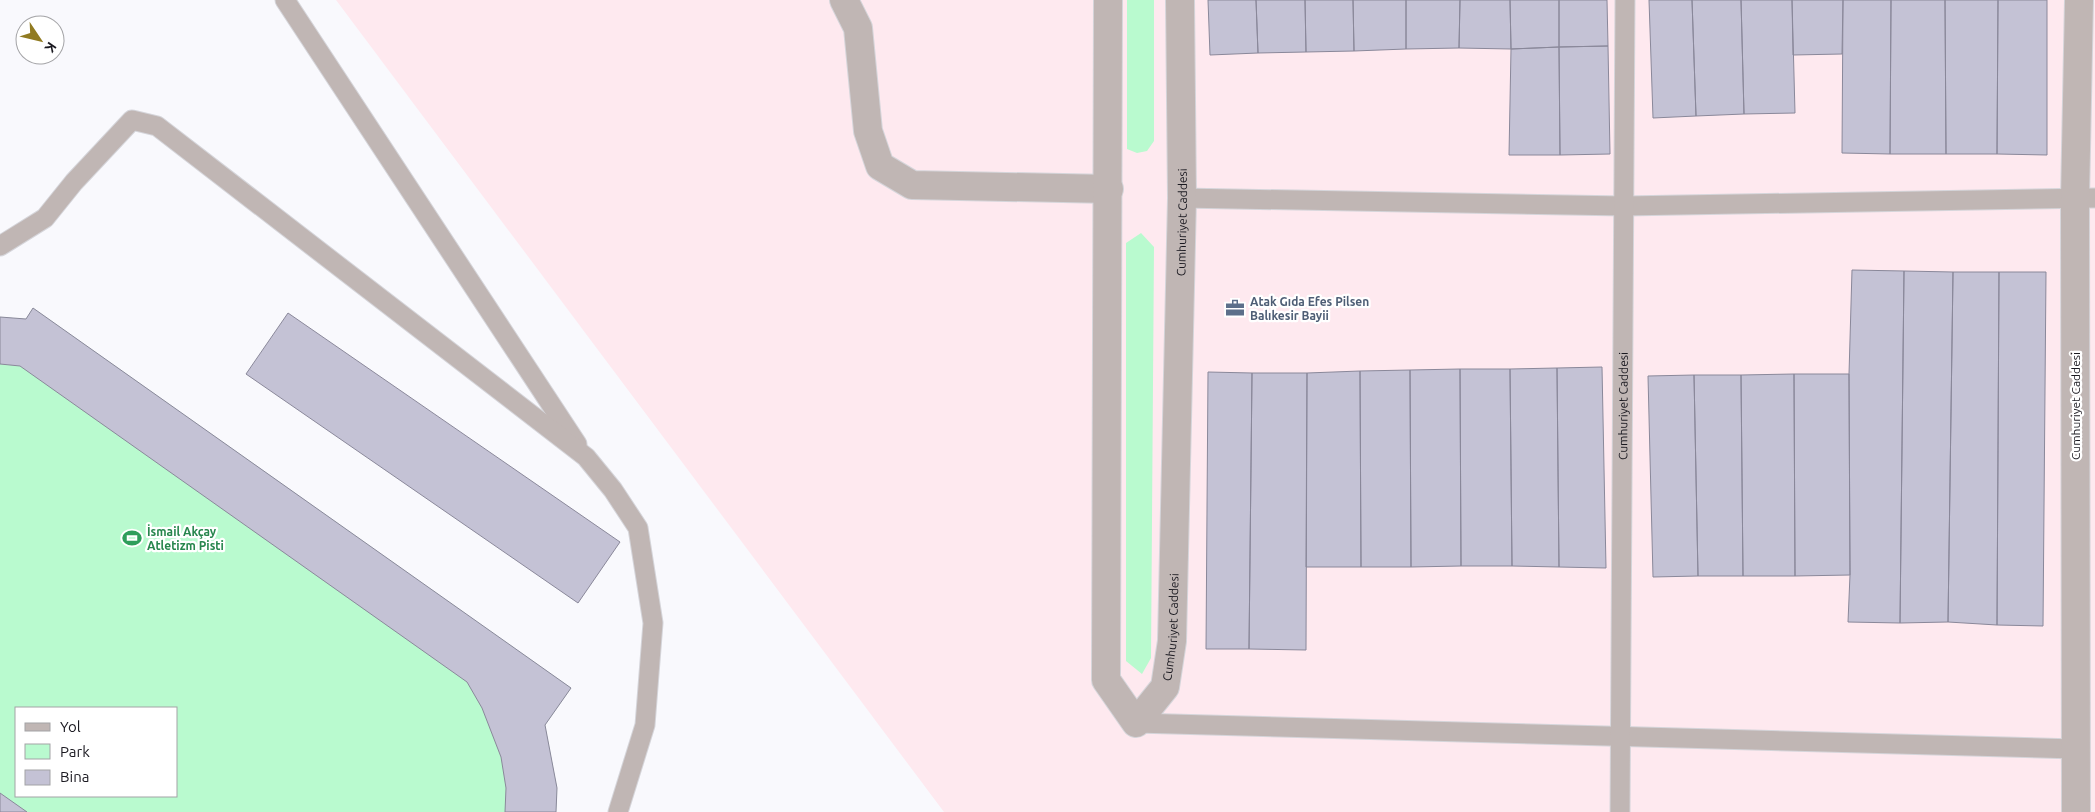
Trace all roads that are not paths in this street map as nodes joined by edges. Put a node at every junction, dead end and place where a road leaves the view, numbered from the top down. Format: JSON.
{"nodes":[{"id":1,"x":285,"y":0,"type":"edge"},
{"id":2,"x":844,"y":0,"type":"edge"},
{"id":3,"x":1108,"y":0,"type":"edge"},
{"id":4,"x":1180,"y":0,"type":"edge"},
{"id":5,"x":1625,"y":0,"type":"edge"},
{"id":6,"x":2079,"y":0,"type":"edge"},
{"id":7,"x":1109,"y":189,"type":"junction"},
{"id":8,"x":1182,"y":198,"type":"junction"},
{"id":9,"x":2085,"y":199,"type":"edge"},
{"id":10,"x":1624,"y":206,"type":"junction"},
{"id":11,"x":0,"y":246,"type":"edge"},
{"id":12,"x":586,"y":457,"type":"junction"},
{"id":13,"x":1136,"y":723,"type":"junction"},
{"id":14,"x":1621,"y":736,"type":"junction"},
{"id":15,"x":2075,"y":749,"type":"junction"},
{"id":16,"x":618,"y":812,"type":"edge"},
{"id":17,"x":1620,"y":812,"type":"edge"},
{"id":18,"x":2076,"y":812,"type":"edge"}],
"edges":[{"from":1,"to":12,"type":"lane"},
{"from":2,"to":7,"type":"street"},
{"from":3,"to":7,"type":"street"},
{"from":4,"to":8,"type":"street","name":"Cumhuriyet Caddesi"},
{"from":5,"to":10,"type":"lane","name":"Cumhuriyet Caddesi"},
{"from":6,"to":9,"type":"street","name":"Cumhuriyet Caddesi"},
{"from":7,"to":13,"type":"street"},
{"from":8,"to":10,"type":"lane"},
{"from":8,"to":13,"type":"street","name":"Cumhuriyet Caddesi"},
{"from":9,"to":10,"type":"lane"},
{"from":9,"to":15,"type":"street","name":"Cumhuriyet Caddesi"},
{"from":10,"to":14,"type":"lane","name":"Cumhuriyet Caddesi"},
{"from":11,"to":12,"type":"lane"},
{"from":12,"to":16,"type":"lane"},
{"from":13,"to":14,"type":"lane"},
{"from":14,"to":15,"type":"lane"},
{"from":14,"to":17,"type":"lane","name":"Cumhuriyet Caddesi"},
{"from":15,"to":18,"type":"street","name":"Cumhuriyet Caddesi"}]}
